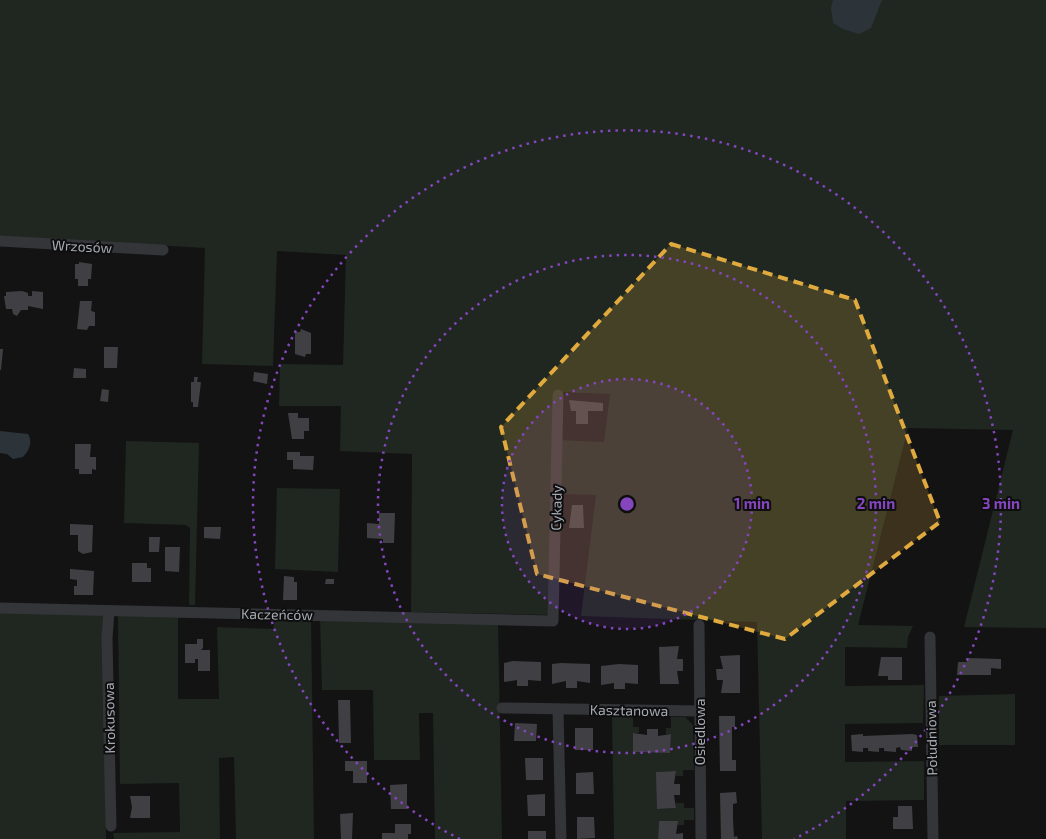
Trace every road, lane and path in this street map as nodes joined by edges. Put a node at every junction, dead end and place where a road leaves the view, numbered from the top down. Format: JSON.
{"nodes":[{"id":1,"x":0,"y":241,"type":"edge"},
{"id":2,"x":163,"y":250,"type":"dead end"},
{"id":3,"x":558,"y":395,"type":"dead end"},
{"id":4,"x":0,"y":608,"type":"edge"},
{"id":5,"x":109,"y":611,"type":"junction"},
{"id":6,"x":554,"y":621,"type":"joint"},
{"id":7,"x":699,"y":625,"type":"dead end"},
{"id":8,"x":930,"y":637,"type":"dead end"},
{"id":9,"x":502,"y":708,"type":"dead end"},
{"id":10,"x":558,"y":709,"type":"junction"},
{"id":11,"x":699,"y":711,"type":"junction"},
{"id":12,"x":111,"y":826,"type":"dead end"},
{"id":13,"x":561,"y":839,"type":"edge"},
{"id":14,"x":700,"y":839,"type":"edge"},
{"id":15,"x":933,"y":839,"type":"edge"}],
"edges":[{"from":1,"to":2,"type":"street","name":"Wrzosów"},
{"from":3,"to":6,"type":"street","name":"Cykady"},
{"from":4,"to":5,"type":"street","name":"Kaczeńców"},
{"from":5,"to":6,"type":"street","name":"Kaczeńców"},
{"from":5,"to":12,"type":"street","name":"Krokusowa"},
{"from":7,"to":11,"type":"street","name":"Osiedlowa"},
{"from":8,"to":15,"type":"street","name":"Południowa"},
{"from":9,"to":10,"type":"street","name":"Kasztanowa"},
{"from":10,"to":11,"type":"street","name":"Kasztanowa"},
{"from":10,"to":13,"type":"street"},
{"from":11,"to":14,"type":"street","name":"Osiedlowa"}]}
